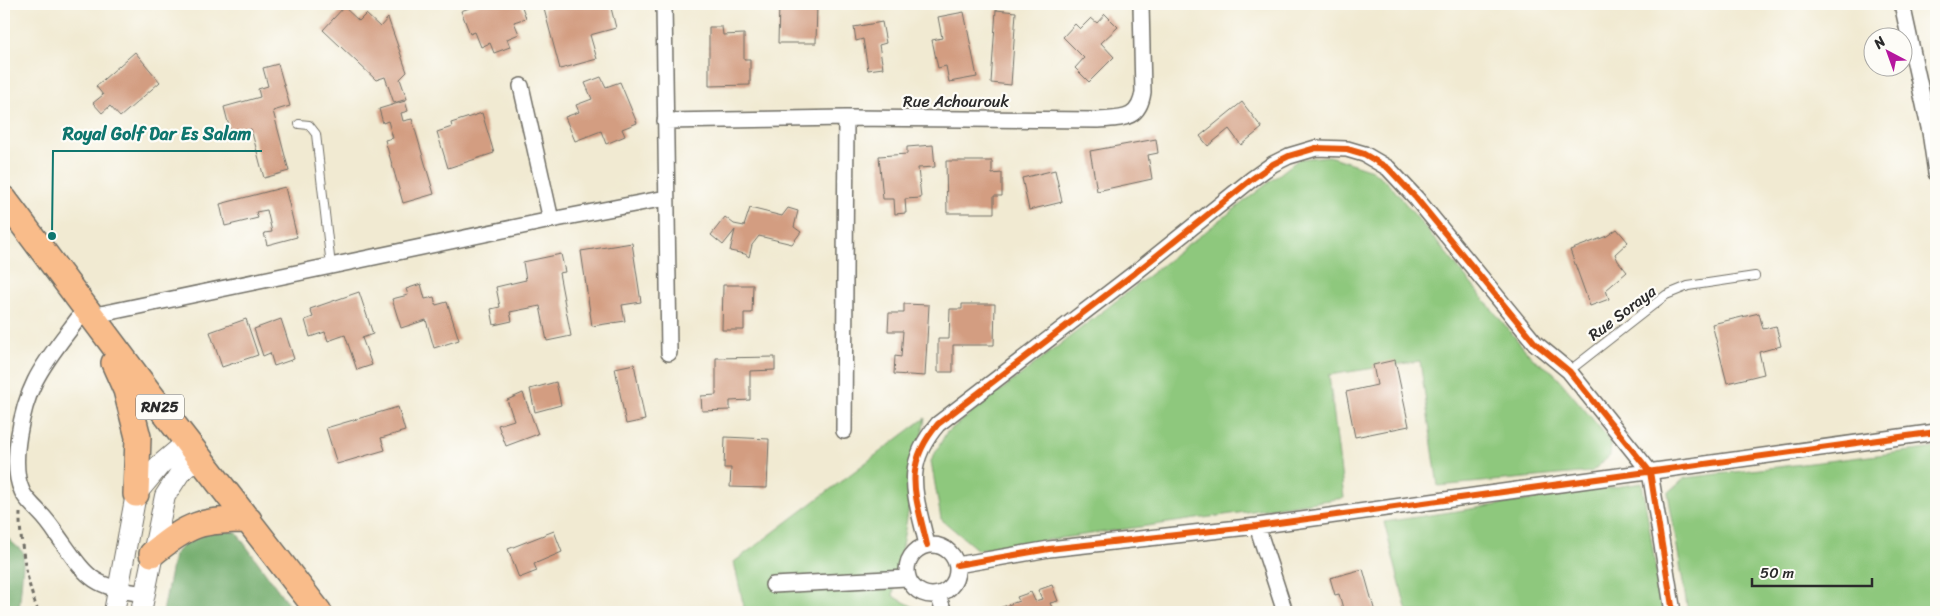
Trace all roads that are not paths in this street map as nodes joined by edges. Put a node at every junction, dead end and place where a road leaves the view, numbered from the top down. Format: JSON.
{"nodes":[{"id":1,"x":664,"y":4,"type":"edge"},
{"id":2,"x":1141,"y":4,"type":"edge"},
{"id":3,"x":1902,"y":4,"type":"edge"},
{"id":4,"x":521,"y":86,"type":"dead end"},
{"id":5,"x":846,"y":118,"type":"junction"},
{"id":6,"x":665,"y":121,"type":"junction"},
{"id":7,"x":299,"y":124,"type":"dead end"},
{"id":8,"x":1936,"y":174,"type":"edge"},
{"id":9,"x":666,"y":198,"type":"junction"},
{"id":10,"x":4,"y":199,"type":"edge"},
{"id":11,"x":551,"y":220,"type":"junction"},
{"id":12,"x":331,"y":266,"type":"junction"},
{"id":13,"x":1755,"y":276,"type":"dead end"},
{"id":14,"x":92,"y":317,"type":"junction"},
{"id":15,"x":669,"y":353,"type":"dead end"},
{"id":16,"x":1569,"y":371,"type":"junction"},
{"id":17,"x":844,"y":431,"type":"dead end"},
{"id":18,"x":1936,"y":432,"type":"edge"},
{"id":19,"x":193,"y":449,"type":"junction"},
{"id":20,"x":1650,"y":472,"type":"junction"},
{"id":21,"x":136,"y":494,"type":"junction"},
{"id":22,"x":249,"y":520,"type":"junction"},
{"id":23,"x":1257,"y":526,"type":"junction"},
{"id":24,"x":927,"y":545,"type":"junction"},
{"id":25,"x":152,"y":554,"type":"junction"},
{"id":26,"x":957,"y":565,"type":"junction"},
{"id":27,"x":907,"y":578,"type":"junction"},
{"id":28,"x":773,"y":585,"type":"dead end"},
{"id":29,"x":118,"y":590,"type":"junction"},
{"id":30,"x":938,"y":595,"type":"junction"},
{"id":31,"x":143,"y":603,"type":"edge"},
{"id":32,"x":114,"y":612,"type":"edge"},
{"id":33,"x":319,"y":612,"type":"edge"},
{"id":34,"x":944,"y":612,"type":"edge"},
{"id":35,"x":1285,"y":612,"type":"edge"},
{"id":36,"x":1673,"y":612,"type":"edge"}],
"edges":[{"from":1,"to":6,"type":"street"},
{"from":2,"to":5,"type":"street","name":"Rue Achourouk"},
{"from":3,"to":8,"type":"street"},
{"from":4,"to":11,"type":"street"},
{"from":5,"to":6,"type":"street","name":"Rue Achourouk"},
{"from":5,"to":17,"type":"street"},
{"from":6,"to":9,"type":"street"},
{"from":7,"to":12,"type":"lane"},
{"from":9,"to":11,"type":"street"},
{"from":9,"to":15,"type":"street"},
{"from":10,"to":14,"type":"main road","number":"RN25"},
{"from":11,"to":12,"type":"street"},
{"from":12,"to":14,"type":"street"},
{"from":13,"to":16,"type":"lane","name":"Rue Soraya"},
{"from":14,"to":19,"type":"main road","number":"RN25"},
{"from":14,"to":21,"type":"main road"},
{"from":14,"to":29,"type":"street"},
{"from":16,"to":20,"type":"street"},
{"from":16,"to":24,"type":"street"},
{"from":18,"to":20,"type":"street"},
{"from":19,"to":21,"type":"street"},
{"from":19,"to":22,"type":"main road","number":"RN25"},
{"from":19,"to":25,"type":"street"},
{"from":20,"to":23,"type":"street"},
{"from":20,"to":36,"type":"street"},
{"from":21,"to":29,"type":"street"},
{"from":22,"to":25,"type":"main road"},
{"from":22,"to":33,"type":"main road","number":"RN25"},
{"from":23,"to":26,"type":"street"},
{"from":23,"to":35,"type":"street"},
{"from":24,"to":26,"type":"street"},
{"from":24,"to":27,"type":"street"},
{"from":25,"to":31,"type":"street"},
{"from":26,"to":30,"type":"street"},
{"from":27,"to":28,"type":"street"},
{"from":27,"to":30,"type":"street"},
{"from":29,"to":31,"type":"street"},
{"from":29,"to":32,"type":"street"},
{"from":30,"to":34,"type":"street"}]}
